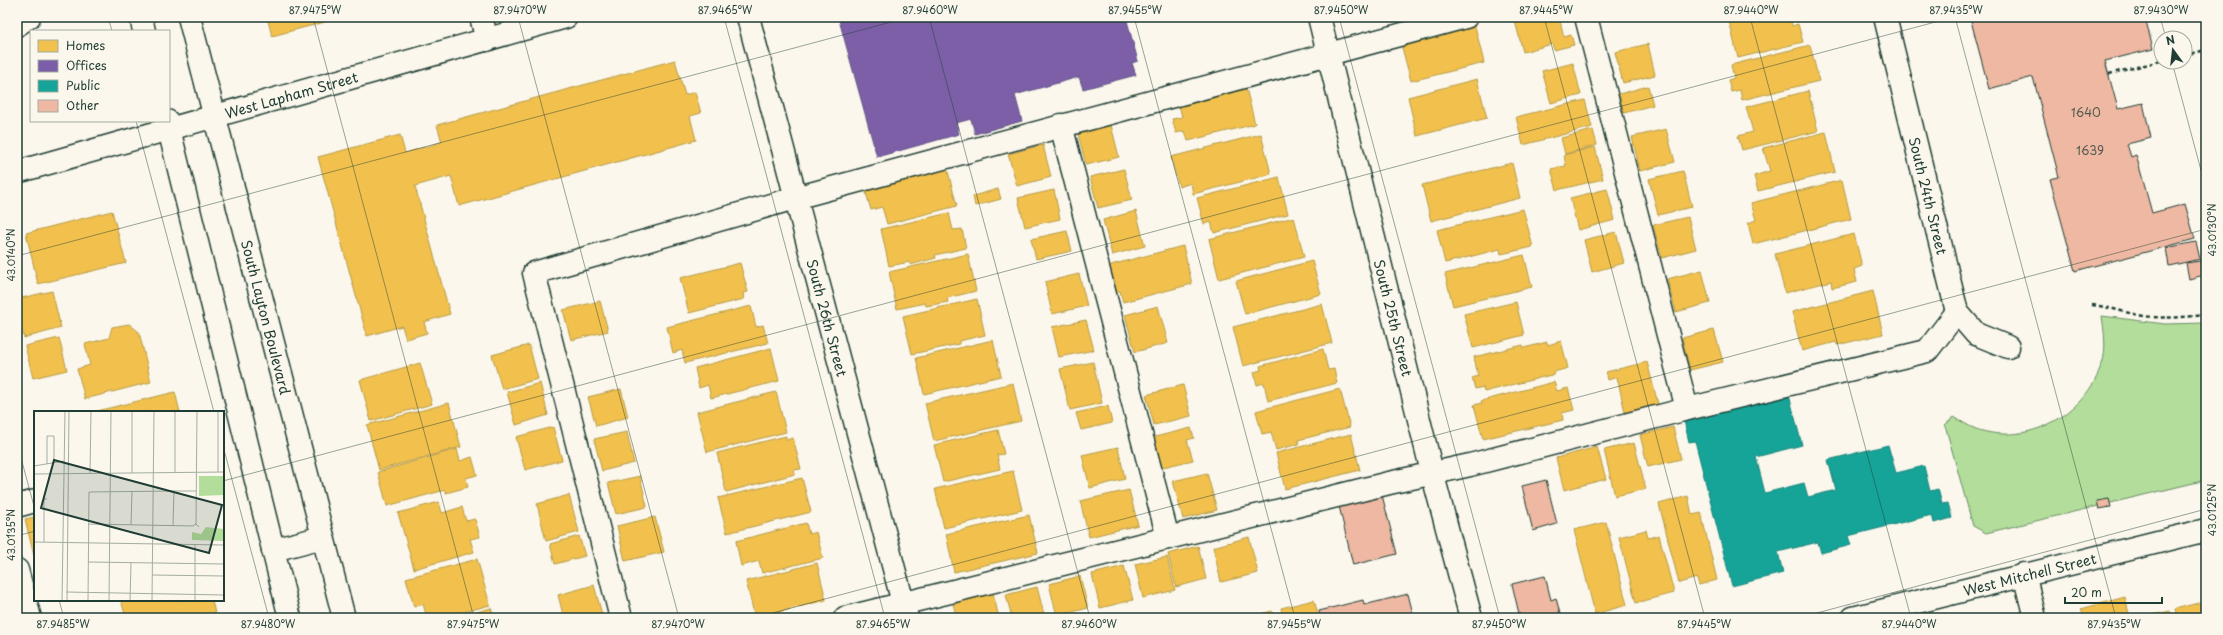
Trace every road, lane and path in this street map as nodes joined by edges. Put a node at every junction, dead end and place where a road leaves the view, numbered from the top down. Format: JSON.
{"nodes":[{"id":1,"x":29,"y":17,"type":"edge"},
{"id":2,"x":141,"y":17,"type":"edge"},
{"id":3,"x":189,"y":17,"type":"edge"},
{"id":4,"x":481,"y":17,"type":"edge"},
{"id":5,"x":566,"y":17,"type":"edge"},
{"id":6,"x":748,"y":17,"type":"edge"},
{"id":7,"x":1319,"y":17,"type":"edge"},
{"id":8,"x":1466,"y":17,"type":"edge"},
{"id":9,"x":1586,"y":17,"type":"edge"},
{"id":10,"x":1885,"y":17,"type":"edge"},
{"id":11,"x":17,"y":25,"type":"edge"},
{"id":12,"x":144,"y":30,"type":"edge"},
{"id":13,"x":487,"y":40,"type":"junction"},
{"id":14,"x":2206,"y":50,"type":"edge"},
{"id":15,"x":1328,"y":54,"type":"junction"},
{"id":16,"x":2193,"y":54,"type":"edge"},
{"id":17,"x":2153,"y":63,"type":"edge"},
{"id":18,"x":2109,"y":74,"type":"dead end"},
{"id":19,"x":214,"y":116,"type":"junction"},
{"id":20,"x":1062,"y":125,"type":"junction"},
{"id":21,"x":168,"y":126,"type":"edge"},
{"id":22,"x":17,"y":172,"type":"edge"},
{"id":23,"x":795,"y":198,"type":"junction"},
{"id":24,"x":2092,"y":305,"type":"dead end"},
{"id":25,"x":1957,"y":312,"type":"junction"},
{"id":26,"x":2206,"y":315,"type":"edge"},
{"id":27,"x":2008,"y":347,"type":"dead end"},
{"id":28,"x":1687,"y":409,"type":"junction"},
{"id":29,"x":1432,"y":472,"type":"junction"},
{"id":30,"x":34,"y":501,"type":"edge"},
{"id":31,"x":17,"y":506,"type":"edge"},
{"id":32,"x":2206,"y":530,"type":"edge"},
{"id":33,"x":323,"y":537,"type":"junction"},
{"id":34,"x":1168,"y":538,"type":"junction"},
{"id":35,"x":273,"y":550,"type":"junction"},
{"id":36,"x":17,"y":570,"type":"edge"},
{"id":37,"x":2024,"y":574,"type":"junction"},
{"id":38,"x":905,"y":610,"type":"edge"},
{"id":39,"x":30,"y":618,"type":"edge"},
{"id":40,"x":290,"y":618,"type":"edge"},
{"id":41,"x":344,"y":618,"type":"edge"},
{"id":42,"x":621,"y":618,"type":"edge"},
{"id":43,"x":845,"y":618,"type":"edge"},
{"id":44,"x":1471,"y":618,"type":"edge"},
{"id":45,"x":1853,"y":618,"type":"edge"},
{"id":46,"x":2035,"y":618,"type":"edge"}],
"edges":[{"from":1,"to":11,"type":"street"},
{"from":2,"to":12,"type":"street"},
{"from":3,"to":19,"type":"street","name":"South Layton Boulevard"},
{"from":4,"to":13,"type":"street"},
{"from":5,"to":13,"type":"street","name":"West Lapham Street"},
{"from":6,"to":23,"type":"street","name":"South 26th Street"},
{"from":7,"to":15,"type":"street","name":"South 25th Street"},
{"from":8,"to":15,"type":"street"},
{"from":9,"to":28,"type":"street"},
{"from":10,"to":25,"type":"street","name":"South 24th Street"},
{"from":13,"to":19,"type":"street","name":"West Lapham Street"},
{"from":14,"to":16,"type":"path"},
{"from":15,"to":20,"type":"street"},
{"from":15,"to":29,"type":"street","name":"South 25th Street"},
{"from":17,"to":18,"type":"path"},
{"from":19,"to":21,"type":"street","name":"West Lapham Street"},
{"from":19,"to":33,"type":"street","name":"South Layton Boulevard"},
{"from":20,"to":23,"type":"street"},
{"from":20,"to":34,"type":"street"},
{"from":21,"to":22,"type":"street","name":"West Lapham Street"},
{"from":21,"to":35,"type":"street"},
{"from":23,"to":38,"type":"street","name":"South 26th Street"},
{"from":23,"to":42,"type":"street"},
{"from":24,"to":26,"type":"path"},
{"from":25,"to":27,"type":"street","name":"South 24th Street"},
{"from":25,"to":28,"type":"street"},
{"from":28,"to":29,"type":"street"},
{"from":29,"to":34,"type":"street"},
{"from":29,"to":44,"type":"street","name":"South 25th Street"},
{"from":30,"to":31,"type":"street"},
{"from":32,"to":37,"type":"street","name":"West Mitchell Street"},
{"from":33,"to":35,"type":"street"},
{"from":33,"to":41,"type":"street","name":"South Layton Boulevard"},
{"from":34,"to":38,"type":"street"},
{"from":35,"to":40,"type":"street"},
{"from":36,"to":39,"type":"street"},
{"from":37,"to":45,"type":"street","name":"West Mitchell Street"},
{"from":37,"to":46,"type":"street"},
{"from":38,"to":43,"type":"street"}]}
